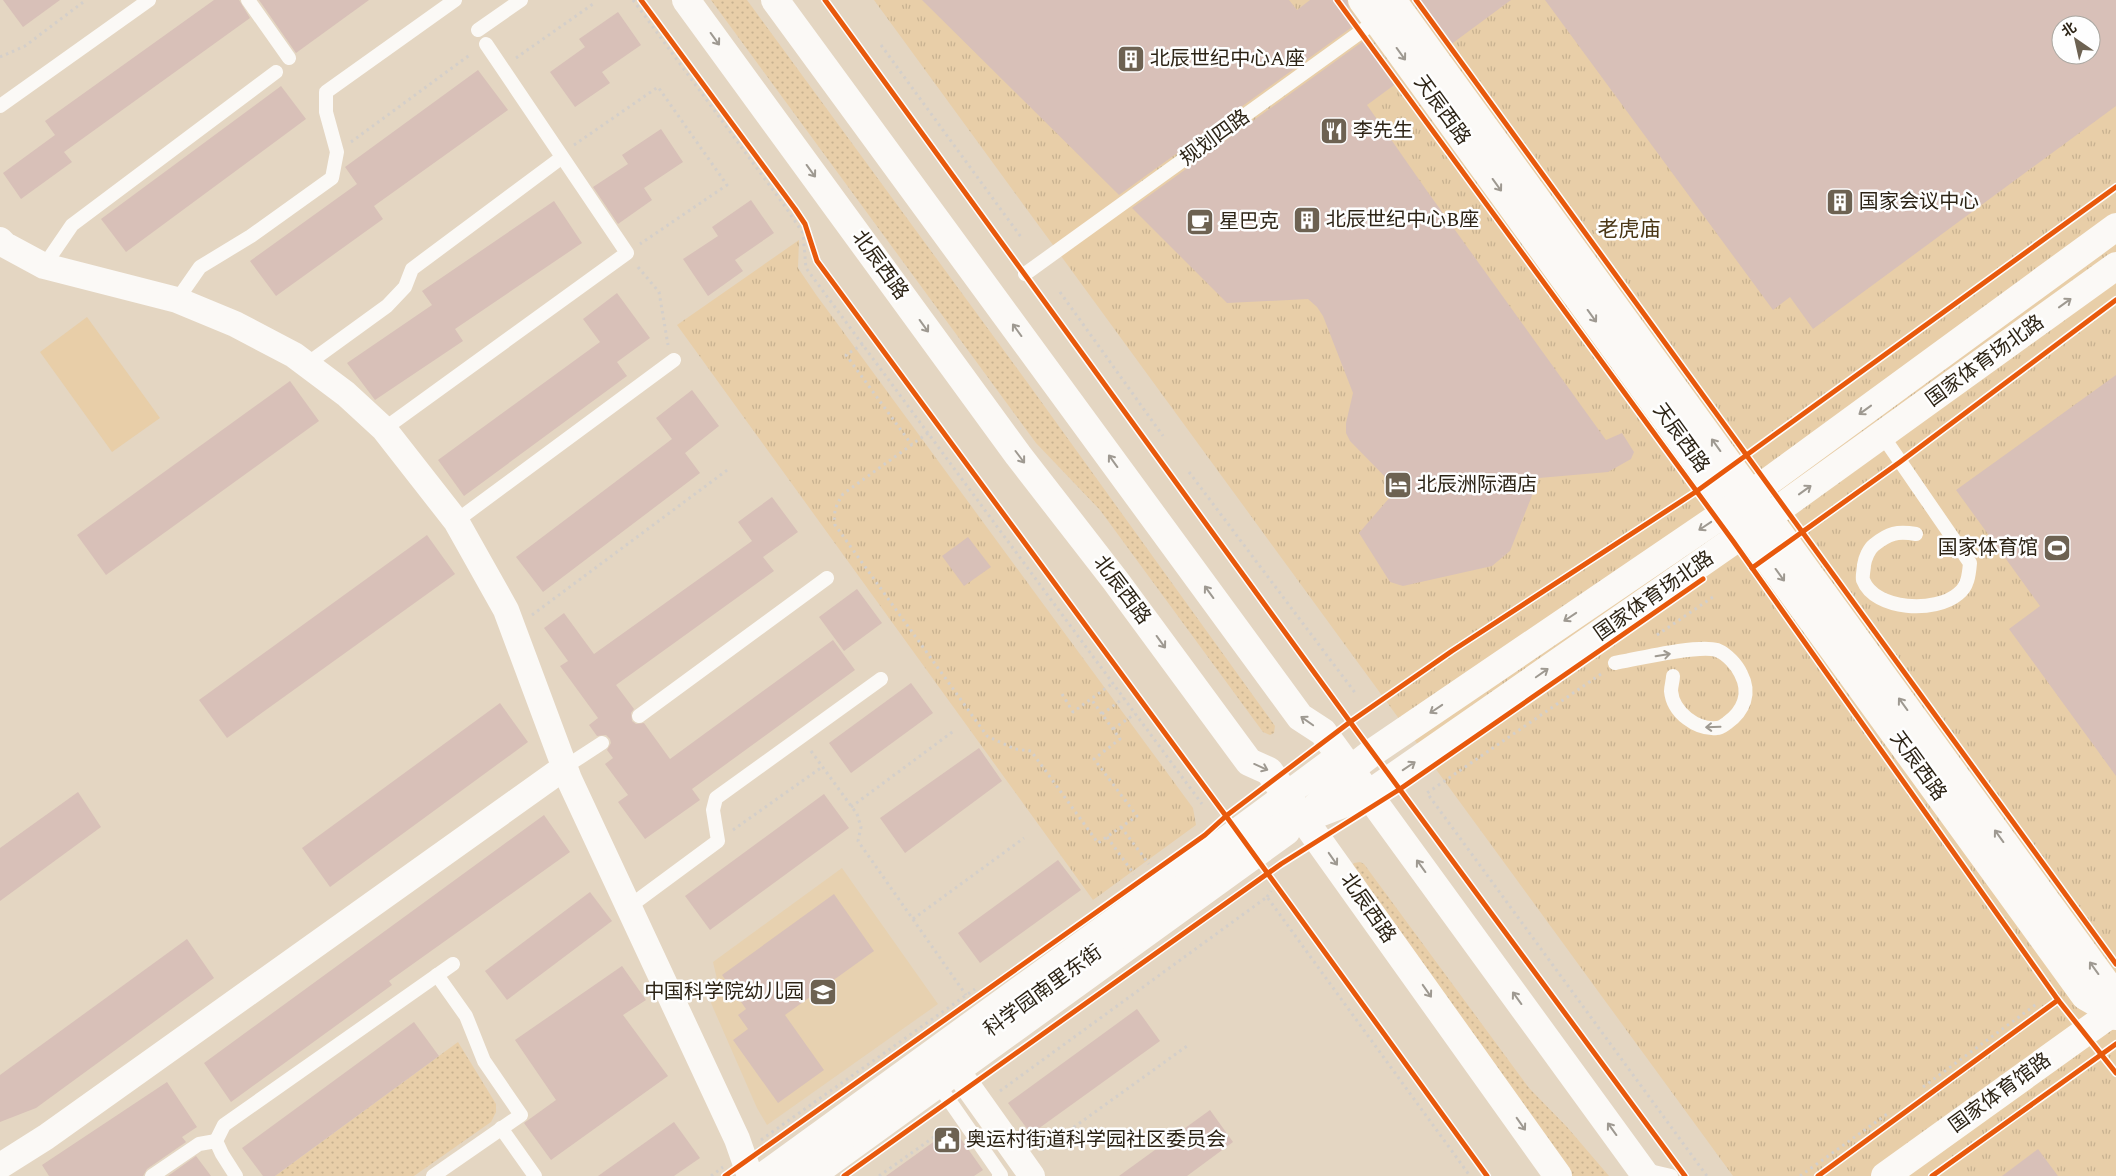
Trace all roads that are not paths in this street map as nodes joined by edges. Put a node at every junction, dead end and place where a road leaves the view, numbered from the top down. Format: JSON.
{"nodes":[{"id":1,"x":149,"y":0,"type":"edge"},
{"id":2,"x":248,"y":0,"type":"edge"},
{"id":3,"x":455,"y":0,"type":"edge"},
{"id":4,"x":521,"y":0,"type":"edge"},
{"id":5,"x":686,"y":0,"type":"edge"},
{"id":6,"x":776,"y":0,"type":"edge"},
{"id":7,"x":1362,"y":0,"type":"edge"},
{"id":8,"x":1398,"y":2,"type":"edge"},
{"id":9,"x":478,"y":30,"type":"dead end"},
{"id":10,"x":486,"y":44,"type":"road end"},
{"id":11,"x":289,"y":58,"type":"dead end"},
{"id":12,"x":276,"y":72,"type":"dead end"},
{"id":13,"x":0,"y":106,"type":"edge"},
{"id":14,"x":560,"y":156,"type":"junction"},
{"id":15,"x":2116,"y":208,"type":"edge"},
{"id":16,"x":2116,"y":227,"type":"edge"},
{"id":17,"x":0,"y":240,"type":"edge"},
{"id":18,"x":44,"y":266,"type":"junction"},
{"id":19,"x":2116,"y":266,"type":"edge"},
{"id":20,"x":1025,"y":274,"type":"dead end"},
{"id":21,"x":177,"y":300,"type":"junction"},
{"id":22,"x":674,"y":360,"type":"road end"},
{"id":23,"x":307,"y":364,"type":"junction"},
{"id":24,"x":384,"y":429,"type":"junction"},
{"id":25,"x":1882,"y":435,"type":"junction"},
{"id":26,"x":1741,"y":501,"type":"junction"},
{"id":27,"x":456,"y":521,"type":"junction"},
{"id":28,"x":1758,"y":524,"type":"junction"},
{"id":29,"x":1916,"y":534,"type":"dead end"},
{"id":30,"x":827,"y":578,"type":"dead end"},
{"id":31,"x":1611,"y":666,"type":"road end"},
{"id":32,"x":1673,"y":676,"type":"dead end"},
{"id":33,"x":881,"y":679,"type":"dead end"},
{"id":34,"x":639,"y":716,"type":"dead end"},
{"id":35,"x":602,"y":743,"type":"dead end"},
{"id":36,"x":565,"y":767,"type":"junction"},
{"id":37,"x":1355,"y":775,"type":"junction"},
{"id":38,"x":1286,"y":794,"type":"junction"},
{"id":39,"x":1304,"y":819,"type":"junction"},
{"id":40,"x":630,"y":906,"type":"junction"},
{"id":41,"x":452,"y":964,"type":"dead end"},
{"id":42,"x":437,"y":975,"type":"junction"},
{"id":43,"x":2115,"y":1012,"type":"edge"},
{"id":44,"x":943,"y":1068,"type":"junction"},
{"id":45,"x":501,"y":1128,"type":"junction"},
{"id":46,"x":216,"y":1142,"type":"junction"},
{"id":47,"x":0,"y":1167,"type":"edge"},
{"id":48,"x":1028,"y":1170,"type":"edge"},
{"id":49,"x":1644,"y":1172,"type":"edge"},
{"id":50,"x":3,"y":1176,"type":"edge"},
{"id":51,"x":152,"y":1176,"type":"edge"},
{"id":52,"x":236,"y":1176,"type":"edge"},
{"id":53,"x":434,"y":1176,"type":"edge"},
{"id":54,"x":535,"y":1176,"type":"edge"},
{"id":55,"x":750,"y":1176,"type":"edge"},
{"id":56,"x":762,"y":1176,"type":"edge"},
{"id":57,"x":789,"y":1176,"type":"edge"},
{"id":58,"x":812,"y":1176,"type":"edge"},
{"id":59,"x":999,"y":1176,"type":"edge"},
{"id":60,"x":1558,"y":1176,"type":"edge"},
{"id":61,"x":1671,"y":1176,"type":"edge"},
{"id":62,"x":1885,"y":1176,"type":"edge"}],
"edges":[{"from":1,"to":13,"type":"lane"},
{"from":2,"to":11,"type":"lane"},
{"from":3,"to":21,"type":"lane"},
{"from":4,"to":9,"type":"lane"},
{"from":5,"to":38,"type":"street","name":"北辰西路","one_way":true},
{"from":37,"to":6,"type":"street","one_way":true},
{"from":7,"to":26,"type":"street","name":"天辰西路","one_way":true},
{"from":8,"to":20,"type":"lane","name":"规划四路"},
{"from":26,"to":8,"type":"street","name":"天辰西路","one_way":true},
{"from":10,"to":14,"type":"lane"},
{"from":12,"to":18,"type":"lane"},
{"from":14,"to":23,"type":"lane"},
{"from":14,"to":24,"type":"lane"},
{"from":15,"to":26,"type":"street"},
{"from":16,"to":26,"type":"street","name":"国家体育场北路","one_way":true},
{"from":17,"to":18,"type":"street"},
{"from":18,"to":21,"type":"street"},
{"from":25,"to":19,"type":"street","name":"国家体育场北路","one_way":true},
{"from":21,"to":23,"type":"street"},
{"from":22,"to":27,"type":"lane"},
{"from":23,"to":24,"type":"street"},
{"from":24,"to":27,"type":"street"},
{"from":28,"to":25,"type":"street","name":"国家体育场北路","one_way":true},
{"from":25,"to":29,"type":"lane"},
{"from":26,"to":28,"type":"street","name":"天辰西路"},
{"from":26,"to":37,"type":"street","name":"国家体育场北路","one_way":true},
{"from":27,"to":36,"type":"street"},
{"from":37,"to":28,"type":"street","name":"国家体育场北路","one_way":true},
{"from":28,"to":43,"type":"street","name":"天辰西路"},
{"from":30,"to":34,"type":"lane"},
{"from":31,"to":32,"type":"lane","one_way":true},
{"from":33,"to":40,"type":"lane"},
{"from":35,"to":36,"type":"lane"},
{"from":36,"to":40,"type":"street"},
{"from":36,"to":47,"type":"street"},
{"from":37,"to":38,"type":"street"},
{"from":37,"to":39,"type":"street"},
{"from":49,"to":37,"type":"street","one_way":true},
{"from":38,"to":39,"type":"street","name":"北辰西路"},
{"from":38,"to":44,"type":"street"},
{"from":39,"to":44,"type":"street","name":"科学园南里东街"},
{"from":39,"to":60,"type":"street","name":"北辰西路","one_way":true},
{"from":40,"to":55,"type":"street"},
{"from":41,"to":42,"type":"lane"},
{"from":42,"to":45,"type":"lane"},
{"from":42,"to":46,"type":"lane"},
{"from":43,"to":62,"type":"street","name":"国家体育馆路"},
{"from":44,"to":48,"type":"street"},
{"from":44,"to":56,"type":"street"},
{"from":44,"to":57,"type":"street","name":"科学园南里东街"},
{"from":44,"to":58,"type":"street"},
{"from":44,"to":59,"type":"lane"},
{"from":45,"to":53,"type":"lane"},
{"from":45,"to":54,"type":"lane"},
{"from":46,"to":51,"type":"lane"},
{"from":46,"to":52,"type":"lane"},
{"from":47,"to":50,"type":"street"},
{"from":49,"to":61,"type":"lane"}]}
